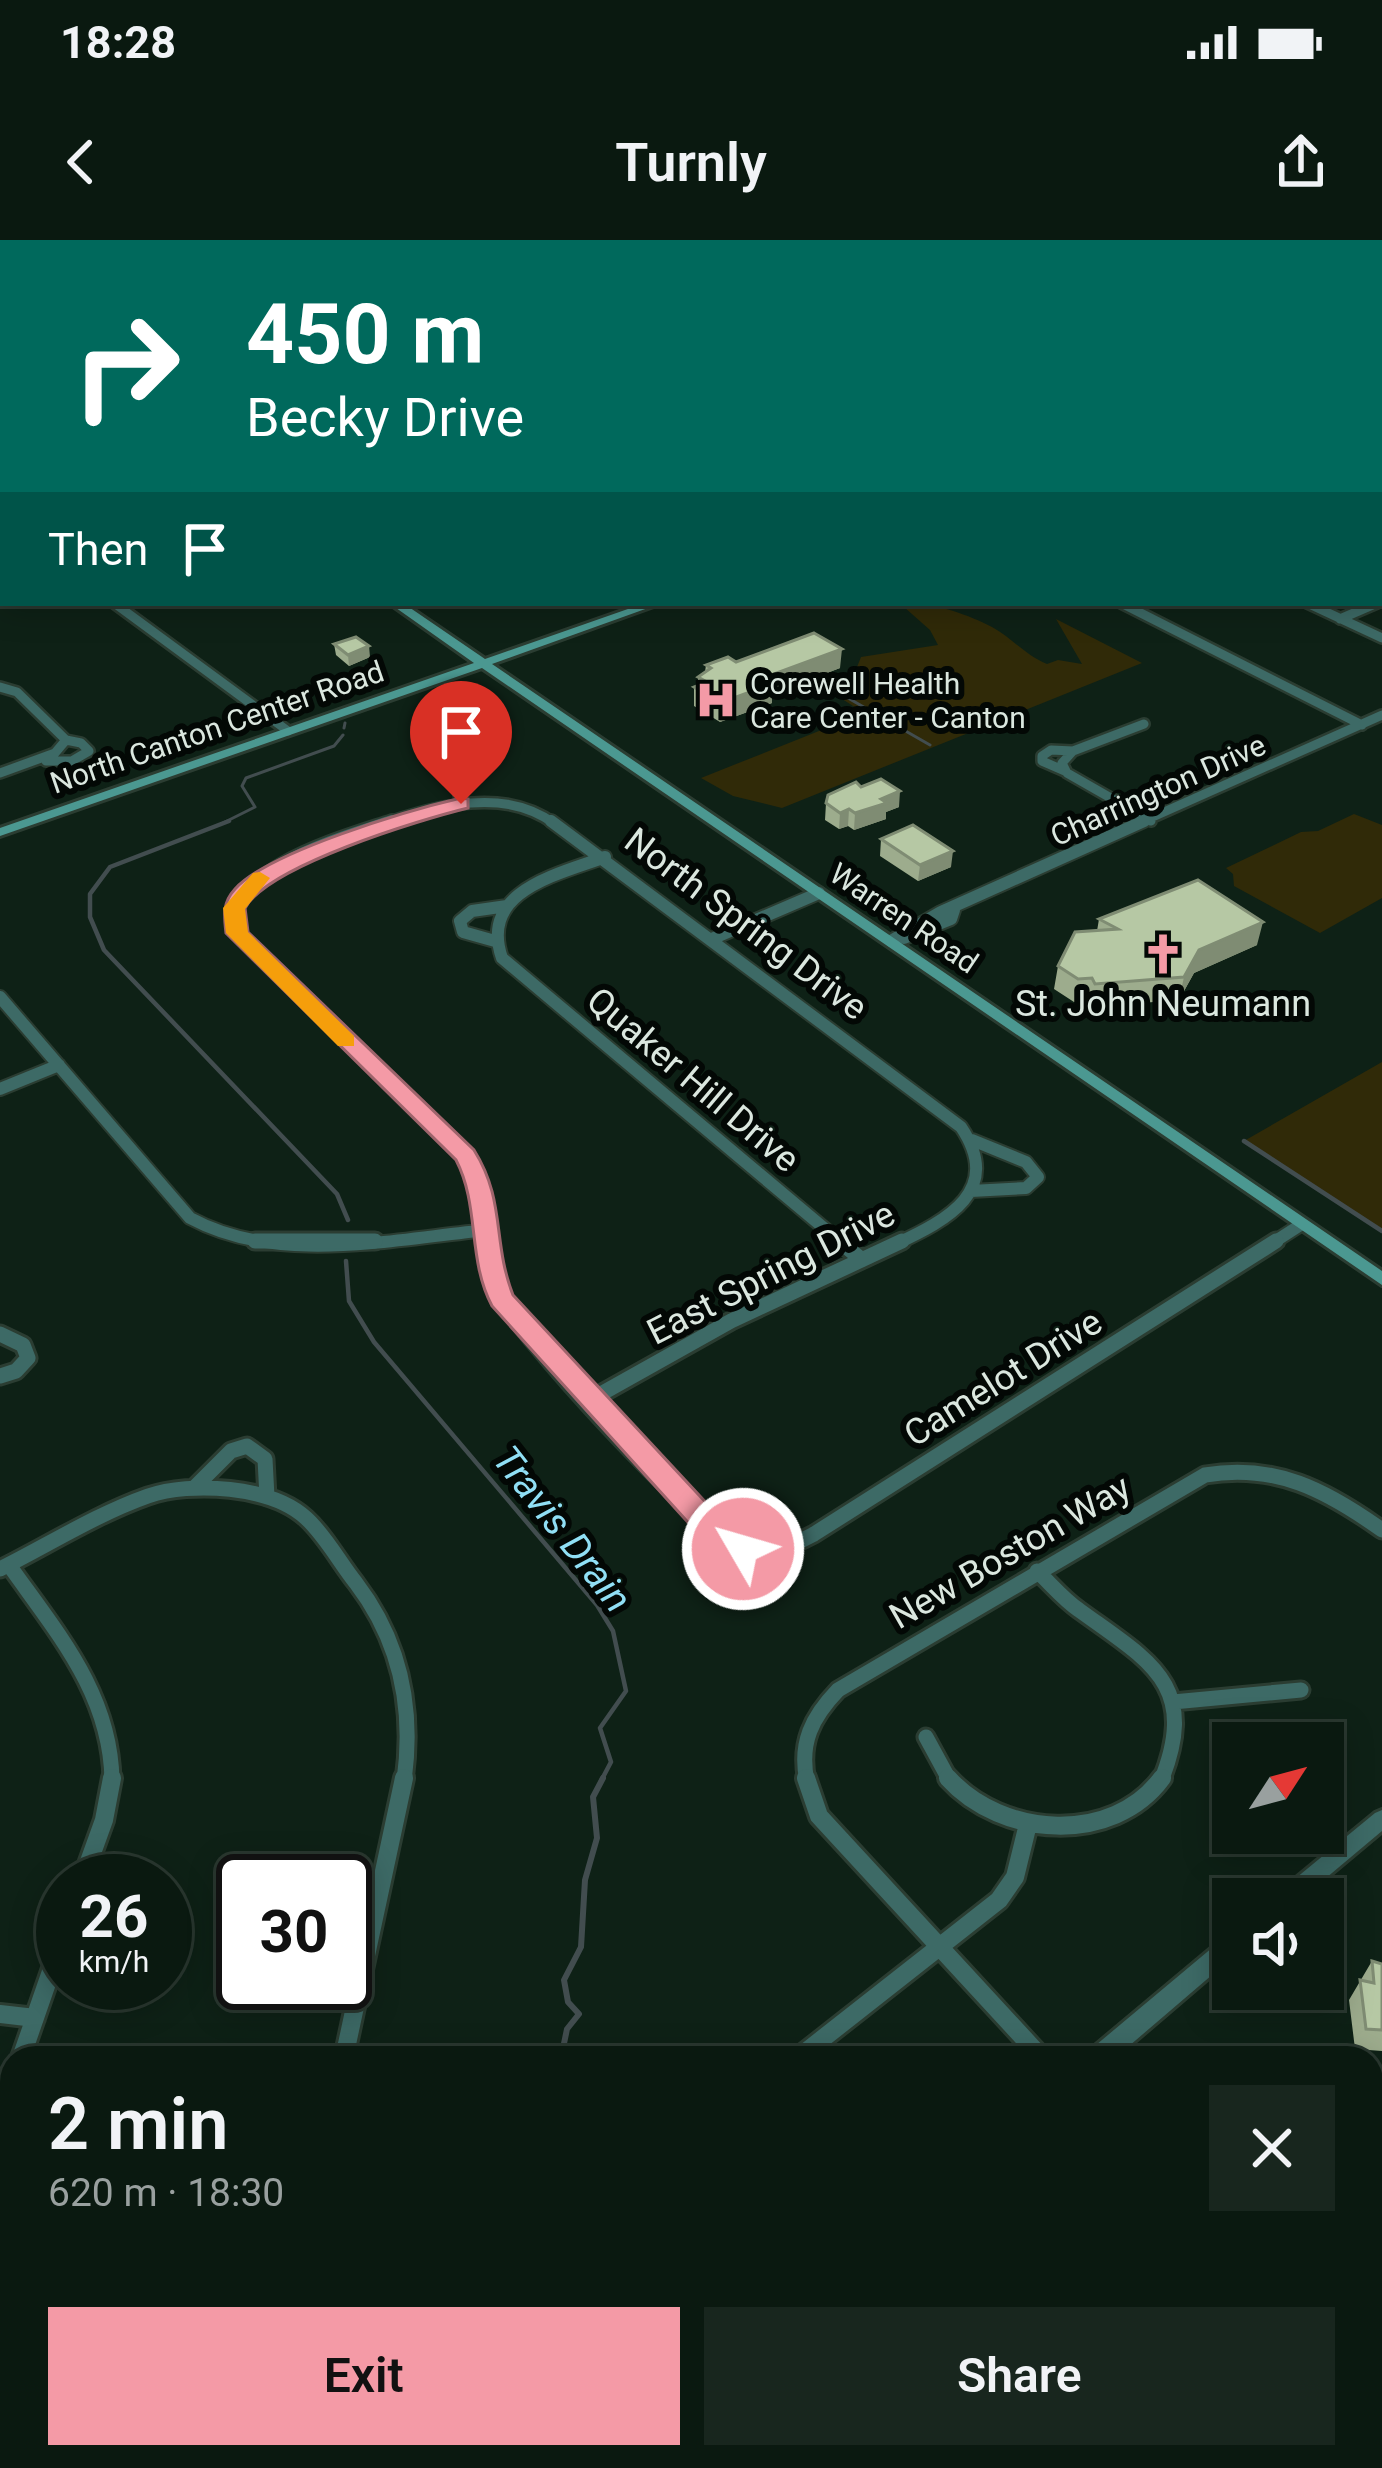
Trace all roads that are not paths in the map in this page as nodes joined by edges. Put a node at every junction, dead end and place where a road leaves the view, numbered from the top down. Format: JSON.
{"nodes":[{"id":1,"x":117,"y":606,"type":"edge"},
{"id":2,"x":399,"y":606,"type":"edge"},
{"id":3,"x":647,"y":606,"type":"edge"},
{"id":4,"x":1127,"y":606,"type":"edge"},
{"id":5,"x":1312,"y":606,"type":"edge"},
{"id":6,"x":1371,"y":606,"type":"edge"},
{"id":7,"x":1340,"y":619,"type":"junction"},
{"id":8,"x":1382,"y":638,"type":"edge"},
{"id":9,"x":483,"y":662,"type":"junction"},
{"id":10,"x":0,"y":686,"type":"edge"},
{"id":11,"x":1382,"y":716,"type":"edge"},
{"id":12,"x":1144,"y":724,"type":"dead end"},
{"id":13,"x":1363,"y":724,"type":"junction"},
{"id":14,"x":288,"y":731,"type":"junction"},
{"id":15,"x":66,"y":740,"type":"junction"},
{"id":16,"x":1073,"y":751,"type":"junction"},
{"id":17,"x":450,"y":754,"type":"dead end"},
{"id":18,"x":39,"y":760,"type":"junction"},
{"id":19,"x":1065,"y":771,"type":"junction"},
{"id":20,"x":0,"y":773,"type":"edge"},
{"id":21,"x":461,"y":804,"type":"junction"},
{"id":22,"x":1151,"y":821,"type":"junction"},
{"id":23,"x":0,"y":832,"type":"edge"},
{"id":24,"x":605,"y":857,"type":"junction"},
{"id":25,"x":819,"y":892,"type":"junction"},
{"id":26,"x":506,"y":906,"type":"junction"},
{"id":27,"x":714,"y":938,"type":"junction"},
{"id":28,"x":495,"y":941,"type":"junction"},
{"id":29,"x":891,"y":941,"type":"junction"},
{"id":30,"x":0,"y":997,"type":"edge"},
{"id":31,"x":59,"y":1065,"type":"junction"},
{"id":32,"x":0,"y":1089,"type":"edge"},
{"id":33,"x":972,"y":1140,"type":"junction"},
{"id":34,"x":971,"y":1191,"type":"junction"},
{"id":35,"x":1302,"y":1224,"type":"junction"},
{"id":36,"x":488,"y":1230,"type":"junction"},
{"id":37,"x":861,"y":1258,"type":"junction"},
{"id":38,"x":1382,"y":1280,"type":"edge"},
{"id":39,"x":0,"y":1338,"type":"edge"},
{"id":40,"x":0,"y":1376,"type":"edge"},
{"id":41,"x":590,"y":1400,"type":"junction"},
{"id":42,"x":194,"y":1488,"type":"junction"},
{"id":43,"x":267,"y":1496,"type":"junction"},
{"id":44,"x":1382,"y":1530,"type":"edge"},
{"id":45,"x":4,"y":1567,"type":"edge"},
{"id":46,"x":1036,"y":1571,"type":"junction"},
{"id":47,"x":1301,"y":1690,"type":"dead end"},
{"id":48,"x":1173,"y":1702,"type":"junction"},
{"id":49,"x":926,"y":1737,"type":"dead end"},
{"id":50,"x":1382,"y":1819,"type":"edge"},
{"id":51,"x":1028,"y":1824,"type":"junction"},
{"id":52,"x":90,"y":1854,"type":"edge"},
{"id":53,"x":1311,"y":1878,"type":"edge"},
{"id":54,"x":940,"y":1948,"type":"junction"},
{"id":55,"x":1212,"y":1962,"type":"edge"},
{"id":56,"x":38,"y":2010,"type":"edge"},
{"id":57,"x":0,"y":2014,"type":"edge"},
{"id":58,"x":35,"y":2018,"type":"junction"},
{"id":59,"x":25,"y":2046,"type":"edge"},
{"id":60,"x":347,"y":2046,"type":"edge"},
{"id":61,"x":813,"y":2046,"type":"edge"},
{"id":62,"x":1031,"y":2046,"type":"edge"},
{"id":63,"x":1112,"y":2046,"type":"edge"}],
"edges":[{"from":1,"to":14,"type":"street"},
{"from":2,"to":9,"type":"main road","name":"Warren Road"},
{"from":3,"to":9,"type":"main road","name":"North Canton Center Road"},
{"from":4,"to":13,"type":"street"},
{"from":5,"to":7,"type":"street"},
{"from":6,"to":7,"type":"street"},
{"from":7,"to":8,"type":"street"},
{"from":9,"to":14,"type":"main road","name":"North Canton Center Road"},
{"from":9,"to":25,"type":"main road","name":"Warren Road"},
{"from":10,"to":15,"type":"street"},
{"from":11,"to":13,"type":"street","name":"Charrington Drive"},
{"from":12,"to":16,"type":"street"},
{"from":13,"to":22,"type":"street","name":"Charrington Drive"},
{"from":14,"to":23,"type":"main road","name":"North Canton Center Road"},
{"from":15,"to":18,"type":"street"},
{"from":15,"to":18,"type":"street"},
{"from":16,"to":19,"type":"street"},
{"from":16,"to":19,"type":"street"},
{"from":17,"to":21,"type":"street"},
{"from":18,"to":20,"type":"street"},
{"from":19,"to":22,"type":"street"},
{"from":21,"to":24,"type":"street","name":"North Spring Drive"},
{"from":21,"to":36,"type":"street","name":"North Spring Drive"},
{"from":22,"to":29,"type":"street","name":"Charrington Drive"},
{"from":24,"to":26,"type":"street","name":"Quaker Hill Drive"},
{"from":24,"to":27,"type":"street","name":"North Spring Drive"},
{"from":25,"to":27,"type":"street"},
{"from":25,"to":29,"type":"main road","name":"Warren Road"},
{"from":26,"to":28,"type":"street"},
{"from":26,"to":28,"type":"street","name":"Quaker Hill Drive"},
{"from":27,"to":33,"type":"street","name":"North Spring Drive"},
{"from":28,"to":37,"type":"street","name":"Quaker Hill Drive"},
{"from":29,"to":35,"type":"main road","name":"Warren Road"},
{"from":30,"to":31,"type":"street"},
{"from":31,"to":32,"type":"street"},
{"from":31,"to":36,"type":"street"},
{"from":33,"to":34,"type":"street"},
{"from":33,"to":34,"type":"street","name":"North Spring Drive"},
{"from":34,"to":37,"type":"street","name":"East Spring Drive"},
{"from":35,"to":38,"type":"main road","name":"Warren Road"},
{"from":35,"to":41,"type":"street","name":"Camelot Drive"},
{"from":36,"to":41,"type":"street"},
{"from":37,"to":41,"type":"street","name":"East Spring Drive"},
{"from":39,"to":40,"type":"street"},
{"from":42,"to":43,"type":"street"},
{"from":42,"to":43,"type":"street"},
{"from":42,"to":45,"type":"street"},
{"from":43,"to":60,"type":"street"},
{"from":44,"to":46,"type":"street","name":"New Boston Way"},
{"from":45,"to":52,"type":"street"},
{"from":46,"to":48,"type":"street"},
{"from":46,"to":54,"type":"street","name":"New Boston Way"},
{"from":47,"to":48,"type":"street"},
{"from":48,"to":51,"type":"street"},
{"from":49,"to":51,"type":"street"},
{"from":50,"to":53,"type":"street"},
{"from":51,"to":54,"type":"street"},
{"from":54,"to":61,"type":"street"},
{"from":54,"to":62,"type":"street"},
{"from":55,"to":63,"type":"street"},
{"from":56,"to":58,"type":"street"},
{"from":57,"to":58,"type":"street"},
{"from":58,"to":59,"type":"street"}]}
